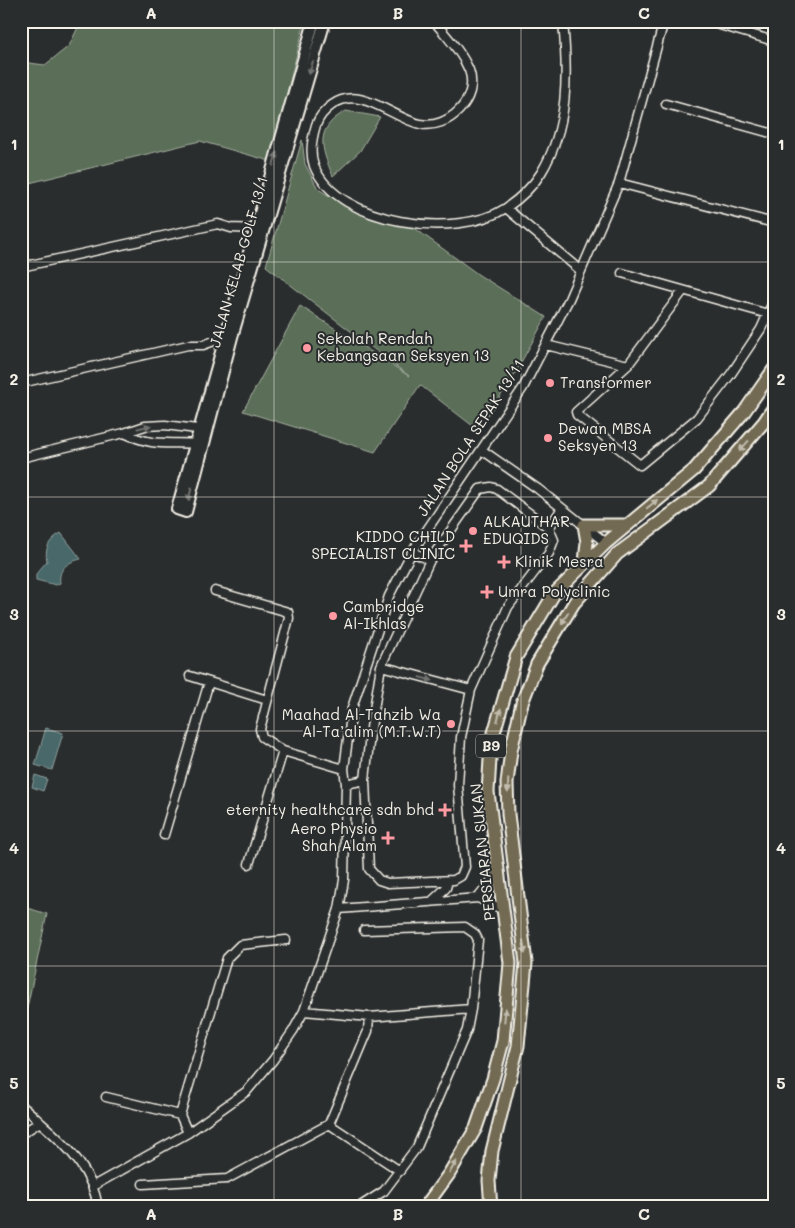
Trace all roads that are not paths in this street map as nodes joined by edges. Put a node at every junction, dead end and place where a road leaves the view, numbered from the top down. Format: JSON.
{"nodes":[{"id":1,"x":314,"y":21,"type":"edge"},
{"id":2,"x":325,"y":21,"type":"edge"},
{"id":3,"x":434,"y":21,"type":"edge"},
{"id":4,"x":664,"y":21,"type":"edge"},
{"id":5,"x":706,"y":21,"type":"edge"},
{"id":6,"x":563,"y":22,"type":"dead end"},
{"id":7,"x":774,"y":41,"type":"edge"},
{"id":8,"x":666,"y":104,"type":"dead end"},
{"id":9,"x":774,"y":134,"type":"edge"},
{"id":10,"x":619,"y":183,"type":"junction"},
{"id":11,"x":506,"y":208,"type":"junction"},
{"id":12,"x":774,"y":222,"type":"edge"},
{"id":13,"x":259,"y":229,"type":"junction"},
{"id":14,"x":21,"y":267,"type":"edge"},
{"id":15,"x":581,"y":271,"type":"junction"},
{"id":16,"x":622,"y":273,"type":"dead end"},
{"id":17,"x":683,"y":291,"type":"junction"},
{"id":18,"x":774,"y":300,"type":"edge"},
{"id":19,"x":768,"y":314,"type":"junction"},
{"id":20,"x":229,"y":336,"type":"junction"},
{"id":21,"x":546,"y":345,"type":"junction"},
{"id":22,"x":628,"y":365,"type":"junction"},
{"id":23,"x":774,"y":369,"type":"edge"},
{"id":24,"x":21,"y":383,"type":"edge"},
{"id":25,"x":774,"y":407,"type":"edge"},
{"id":26,"x":203,"y":430,"type":"junction"},
{"id":27,"x":124,"y":434,"type":"junction"},
{"id":28,"x":199,"y":444,"type":"junction"},
{"id":29,"x":482,"y":450,"type":"junction"},
{"id":30,"x":21,"y":458,"type":"edge"},
{"id":31,"x":562,"y":508,"type":"junction"},
{"id":32,"x":186,"y":512,"type":"dead end"},
{"id":33,"x":584,"y":525,"type":"junction"},
{"id":34,"x":627,"y":525,"type":"junction"},
{"id":35,"x":549,"y":528,"type":"junction"},
{"id":36,"x":606,"y":542,"type":"junction"},
{"id":37,"x":633,"y":542,"type":"junction"},
{"id":38,"x":412,"y":552,"type":"junction"},
{"id":39,"x":430,"y":560,"type":"junction"},
{"id":40,"x":585,"y":562,"type":"junction"},
{"id":41,"x":604,"y":568,"type":"junction"},
{"id":42,"x":215,"y":591,"type":"dead end"},
{"id":43,"x":381,"y":666,"type":"junction"},
{"id":44,"x":190,"y":676,"type":"dead end"},
{"id":45,"x":209,"y":682,"type":"junction"},
{"id":46,"x":471,"y":690,"type":"junction"},
{"id":47,"x":267,"y":700,"type":"junction"},
{"id":48,"x":283,"y":751,"type":"junction"},
{"id":49,"x":344,"y":769,"type":"junction"},
{"id":50,"x":365,"y":780,"type":"junction"},
{"id":51,"x":346,"y":784,"type":"junction"},
{"id":52,"x":164,"y":834,"type":"dead end"},
{"id":53,"x":249,"y":864,"type":"dead end"},
{"id":54,"x":498,"y":872,"type":"junction"},
{"id":55,"x":448,"y":881,"type":"junction"},
{"id":56,"x":478,"y":898,"type":"junction"},
{"id":57,"x":431,"y":902,"type":"junction"},
{"id":58,"x":340,"y":909,"type":"junction"},
{"id":59,"x":504,"y":910,"type":"junction"},
{"id":60,"x":364,"y":930,"type":"dead end"},
{"id":61,"x":286,"y":940,"type":"dead end"},
{"id":62,"x":471,"y":1009,"type":"junction"},
{"id":63,"x":304,"y":1011,"type":"junction"},
{"id":64,"x":369,"y":1016,"type":"junction"},
{"id":65,"x":106,"y":1097,"type":"dead end"},
{"id":66,"x":21,"y":1106,"type":"edge"},
{"id":67,"x":180,"y":1115,"type":"junction"},
{"id":68,"x":40,"y":1122,"type":"junction"},
{"id":69,"x":329,"y":1124,"type":"junction"},
{"id":70,"x":188,"y":1132,"type":"junction"},
{"id":71,"x":21,"y":1134,"type":"edge"},
{"id":72,"x":400,"y":1171,"type":"junction"},
{"id":73,"x":143,"y":1184,"type":"dead end"},
{"id":74,"x":93,"y":1186,"type":"junction"},
{"id":75,"x":98,"y":1207,"type":"edge"},
{"id":76,"x":359,"y":1207,"type":"edge"},
{"id":77,"x":425,"y":1207,"type":"edge"},
{"id":78,"x":491,"y":1207,"type":"edge"}],
"edges":[{"from":13,"to":1,"type":"street","one_way":true},
{"from":2,"to":13,"type":"street","name":"JALAN KELAB GOLF 13/1","one_way":true},
{"from":3,"to":11,"type":"street"},
{"from":4,"to":10,"type":"street","name":"JALAN BOLA SEPAK 13/11"},
{"from":5,"to":7,"type":"street"},
{"from":6,"to":11,"type":"street"},
{"from":8,"to":9,"type":"street"},
{"from":10,"to":12,"type":"street"},
{"from":10,"to":15,"type":"street","name":"JALAN BOLA SEPAK 13/11"},
{"from":11,"to":15,"type":"street"},
{"from":13,"to":14,"type":"street"},
{"from":13,"to":20,"type":"street","name":"JALAN KELAB GOLF 13/1"},
{"from":15,"to":21,"type":"street","name":"JALAN BOLA SEPAK 13/11"},
{"from":16,"to":17,"type":"street"},
{"from":17,"to":19,"type":"street"},
{"from":17,"to":22,"type":"street"},
{"from":18,"to":19,"type":"street"},
{"from":19,"to":22,"type":"street"},
{"from":20,"to":24,"type":"street"},
{"from":20,"to":26,"type":"street","name":"JALAN KELAB GOLF 13/1"},
{"from":21,"to":22,"type":"street"},
{"from":21,"to":29,"type":"street","name":"JALAN BOLA SEPAK 13/11"},
{"from":34,"to":23,"type":"main road","name":"PERSIARAN SUKAN","number":"B9","one_way":true},
{"from":25,"to":37,"type":"main road","name":"PERSIARAN SUKAN","number":"B9","one_way":true},
{"from":27,"to":26,"type":"street","one_way":true},
{"from":26,"to":28,"type":"street","name":"JALAN KELAB GOLF 13/1"},
{"from":27,"to":28,"type":"street"},
{"from":27,"to":30,"type":"street"},
{"from":28,"to":32,"type":"street","name":"JALAN KELAB GOLF 13/1"},
{"from":29,"to":31,"type":"street"},
{"from":29,"to":38,"type":"street","name":"JALAN BOLA SEPAK 13/11"},
{"from":31,"to":33,"type":"street"},
{"from":31,"to":35,"type":"street"},
{"from":33,"to":34,"type":"main road"},
{"from":33,"to":36,"type":"street"},
{"from":33,"to":40,"type":"main road"},
{"from":34,"to":36,"type":"main road","name":"PERSIARAN SUKAN","number":"B9"},
{"from":35,"to":39,"type":"street"},
{"from":35,"to":46,"type":"street"},
{"from":36,"to":37,"type":"main road"},
{"from":36,"to":40,"type":"main road","name":"PERSIARAN SUKAN","number":"B9"},
{"from":36,"to":41,"type":"main road"},
{"from":37,"to":41,"type":"main road","name":"PERSIARAN SUKAN","number":"B9"},
{"from":38,"to":39,"type":"street"},
{"from":38,"to":49,"type":"street","name":"JALAN BOLA SEPAK 13/11"},
{"from":39,"to":43,"type":"street"},
{"from":54,"to":40,"type":"main road","name":"PERSIARAN SUKAN","number":"B9","one_way":true},
{"from":41,"to":78,"type":"main road","name":"PERSIARAN SUKAN","number":"B9","one_way":true},
{"from":42,"to":47,"type":"street"},
{"from":43,"to":46,"type":"street","one_way":true},
{"from":43,"to":50,"type":"street"},
{"from":44,"to":45,"type":"street"},
{"from":45,"to":47,"type":"street"},
{"from":45,"to":52,"type":"street"},
{"from":46,"to":55,"type":"street"},
{"from":47,"to":48,"type":"street"},
{"from":48,"to":49,"type":"street"},
{"from":48,"to":53,"type":"street"},
{"from":49,"to":51,"type":"street","name":"JALAN BOLA SEPAK 13/11"},
{"from":50,"to":51,"type":"street"},
{"from":50,"to":55,"type":"street"},
{"from":51,"to":58,"type":"street","name":"JALAN BOLA SEPAK 13/11"},
{"from":54,"to":56,"type":"street"},
{"from":54,"to":59,"type":"main road","name":"PERSIARAN SUKAN","number":"B9"},
{"from":55,"to":57,"type":"street"},
{"from":56,"to":57,"type":"street"},
{"from":56,"to":59,"type":"street"},
{"from":57,"to":58,"type":"street"},
{"from":58,"to":63,"type":"street","name":"JALAN BOLA SEPAK 13/11"},
{"from":77,"to":59,"type":"main road","name":"PERSIARAN SUKAN","number":"B9","one_way":true},
{"from":60,"to":62,"type":"street"},
{"from":61,"to":67,"type":"street"},
{"from":62,"to":64,"type":"street"},
{"from":62,"to":72,"type":"street"},
{"from":63,"to":64,"type":"street"},
{"from":63,"to":70,"type":"street","name":"JALAN BOLA SEPAK 13/11"},
{"from":64,"to":69,"type":"street"},
{"from":65,"to":67,"type":"street"},
{"from":66,"to":68,"type":"street"},
{"from":67,"to":70,"type":"street"},
{"from":68,"to":71,"type":"street"},
{"from":68,"to":74,"type":"street"},
{"from":69,"to":72,"type":"street"},
{"from":69,"to":73,"type":"street"},
{"from":70,"to":74,"type":"street","name":"JALAN BOLA SEPAK 13/11"},
{"from":72,"to":76,"type":"street"},
{"from":74,"to":75,"type":"street"}]}
